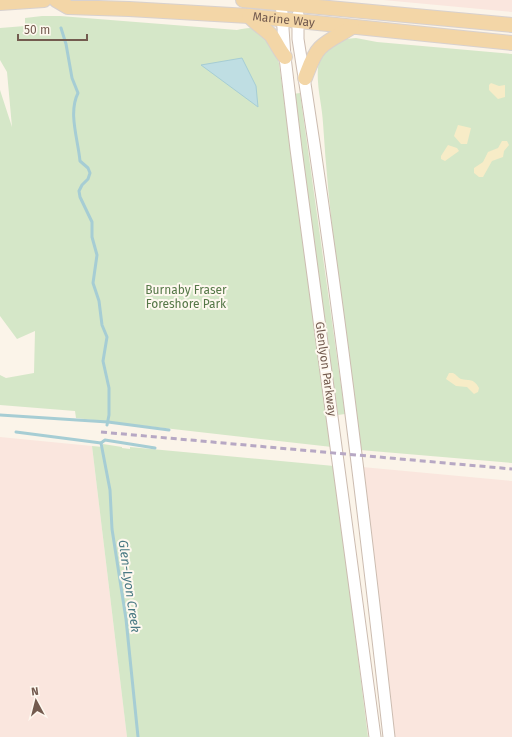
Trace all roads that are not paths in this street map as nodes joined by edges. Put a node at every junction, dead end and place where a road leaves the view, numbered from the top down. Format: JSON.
{"nodes":[{"id":1,"x":44,"y":0,"type":"edge"},
{"id":2,"x":56,"y":0,"type":"edge"},
{"id":3,"x":243,"y":0,"type":"edge"},
{"id":4,"x":282,"y":2,"type":"edge"},
{"id":5,"x":0,"y":3,"type":"edge"},
{"id":6,"x":296,"y":3,"type":"edge"},
{"id":7,"x":249,"y":16,"type":"junction"},
{"id":8,"x":283,"y":20,"type":"junction"},
{"id":9,"x":298,"y":22,"type":"junction"},
{"id":10,"x":512,"y":25,"type":"edge"},
{"id":11,"x":352,"y":27,"type":"junction"},
{"id":12,"x":512,"y":43,"type":"edge"},
{"id":13,"x":285,"y":57,"type":"junction"},
{"id":14,"x":304,"y":78,"type":"junction"},
{"id":15,"x":376,"y":737,"type":"edge"},
{"id":16,"x":390,"y":737,"type":"edge"}],
"edges":[{"from":1,"to":5,"type":"main road"},
{"from":2,"to":7,"type":"main road","name":"Marine Way"},
{"from":3,"to":4,"type":"main road","name":"Marine Way"},
{"from":4,"to":6,"type":"main road","name":"Marine Way"},
{"from":4,"to":8,"type":"street","name":"Glenlyon Parkway"},
{"from":6,"to":9,"type":"street","name":"Glenlyon Parkway"},
{"from":6,"to":10,"type":"main road","name":"Marine Way"},
{"from":7,"to":8,"type":"main road","name":"Marine Way"},
{"from":7,"to":13,"type":"main road"},
{"from":8,"to":9,"type":"main road","name":"Marine Way"},
{"from":8,"to":13,"type":"street","name":"Glenlyon Parkway"},
{"from":9,"to":11,"type":"main road","name":"Marine Way"},
{"from":9,"to":14,"type":"street","name":"Glenlyon Parkway"},
{"from":11,"to":12,"type":"main road","name":"Marine Way"},
{"from":11,"to":14,"type":"main road"},
{"from":13,"to":15,"type":"street","name":"Glenlyon Parkway"},
{"from":14,"to":16,"type":"street","name":"Glenlyon Parkway"}]}
